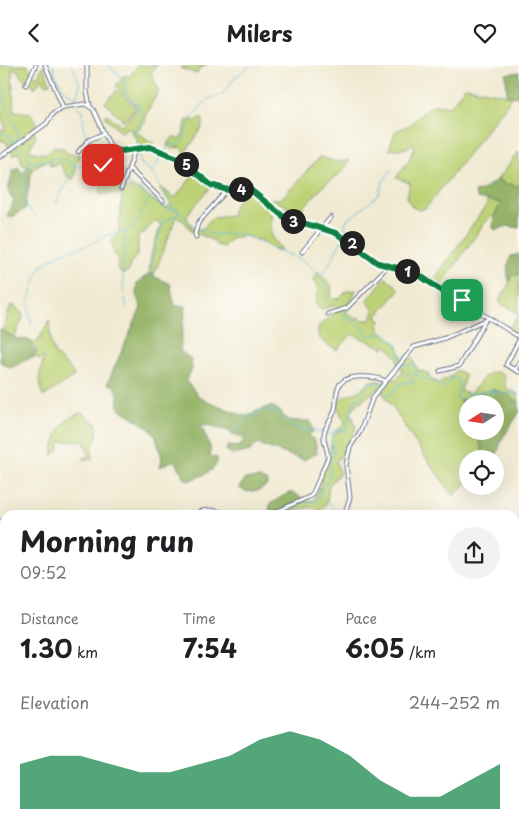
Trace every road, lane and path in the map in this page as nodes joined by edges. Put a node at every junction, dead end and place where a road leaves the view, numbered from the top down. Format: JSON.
{"nodes":[{"id":1,"x":36,"y":65,"type":"edge"},
{"id":2,"x":45,"y":65,"type":"edge"},
{"id":3,"x":87,"y":65,"type":"edge"},
{"id":4,"x":26,"y":85,"type":"dead end"},
{"id":5,"x":63,"y":107,"type":"junction"},
{"id":6,"x":90,"y":107,"type":"junction"},
{"id":7,"x":103,"y":134,"type":"junction"},
{"id":8,"x":136,"y":149,"type":"junction"},
{"id":9,"x":115,"y":150,"type":"junction"},
{"id":10,"x":78,"y":152,"type":"dead end"},
{"id":11,"x":0,"y":157,"type":"edge"},
{"id":12,"x":103,"y":165,"type":"dead end"},
{"id":13,"x":129,"y":168,"type":"junction"},
{"id":14,"x":121,"y":189,"type":"dead end"},
{"id":15,"x":228,"y":190,"type":"junction"},
{"id":16,"x":163,"y":201,"type":"dead end"},
{"id":17,"x":331,"y":217,"type":"dead end"},
{"id":18,"x":320,"y":228,"type":"junction"},
{"id":19,"x":196,"y":237,"type":"dead end"},
{"id":20,"x":302,"y":252,"type":"dead end"},
{"id":21,"x":387,"y":266,"type":"junction"},
{"id":22,"x":328,"y":314,"type":"dead end"},
{"id":23,"x":490,"y":318,"type":"junction"},
{"id":24,"x":485,"y":321,"type":"junction"},
{"id":25,"x":519,"y":339,"type":"edge"},
{"id":26,"x":519,"y":362,"type":"edge"},
{"id":27,"x":440,"y":371,"type":"dead end"},
{"id":28,"x":517,"y":371,"type":"edge"},
{"id":29,"x":386,"y":381,"type":"junction"},
{"id":30,"x":280,"y":510,"type":"edge"},
{"id":31,"x":346,"y":510,"type":"edge"}],
"edges":[{"from":1,"to":4,"type":"street"},
{"from":2,"to":5,"type":"street"},
{"from":3,"to":6,"type":"street"},
{"from":5,"to":6,"type":"street"},
{"from":5,"to":11,"type":"street"},
{"from":6,"to":7,"type":"street"},
{"from":7,"to":9,"type":"street"},
{"from":7,"to":10,"type":"street"},
{"from":8,"to":9,"type":"street"},
{"from":8,"to":13,"type":"street"},
{"from":8,"to":15,"type":"street"},
{"from":9,"to":12,"type":"street"},
{"from":13,"to":14,"type":"street"},
{"from":13,"to":16,"type":"street"},
{"from":15,"to":18,"type":"street"},
{"from":15,"to":19,"type":"street"},
{"from":17,"to":18,"type":"street"},
{"from":18,"to":20,"type":"street"},
{"from":18,"to":21,"type":"street"},
{"from":21,"to":22,"type":"street"},
{"from":21,"to":23,"type":"street"},
{"from":23,"to":24,"type":"street"},
{"from":23,"to":25,"type":"street"},
{"from":24,"to":27,"type":"street"},
{"from":24,"to":29,"type":"street"},
{"from":25,"to":28,"type":"street"},
{"from":26,"to":28,"type":"street"},
{"from":29,"to":30,"type":"street"},
{"from":29,"to":31,"type":"street"}]}
